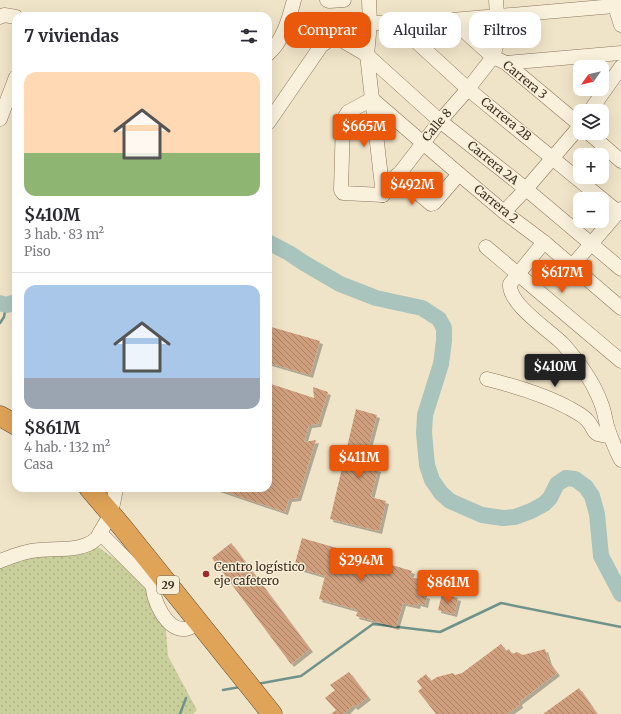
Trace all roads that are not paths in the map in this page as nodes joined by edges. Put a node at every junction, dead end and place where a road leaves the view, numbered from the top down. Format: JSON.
{"nodes":[{"id":1,"x":294,"y":0,"type":"edge"},
{"id":2,"x":327,"y":0,"type":"edge"},
{"id":3,"x":344,"y":0,"type":"edge"},
{"id":4,"x":370,"y":0,"type":"edge"},
{"id":5,"x":496,"y":0,"type":"edge"},
{"id":6,"x":616,"y":3,"type":"edge"},
{"id":7,"x":370,"y":12,"type":"edge"},
{"id":8,"x":497,"y":12,"type":"edge"},
{"id":9,"x":527,"y":12,"type":"edge"},
{"id":10,"x":12,"y":16,"type":"edge"},
{"id":11,"x":0,"y":17,"type":"edge"},
{"id":12,"x":621,"y":25,"type":"edge"},
{"id":13,"x":461,"y":28,"type":"edge"},
{"id":14,"x":282,"y":32,"type":"junction"},
{"id":15,"x":272,"y":35,"type":"edge"},
{"id":16,"x":368,"y":48,"type":"edge"},
{"id":17,"x":423,"y":48,"type":"edge"},
{"id":18,"x":496,"y":48,"type":"edge"},
{"id":19,"x":272,"y":50,"type":"edge"},
{"id":20,"x":621,"y":53,"type":"edge"},
{"id":21,"x":368,"y":54,"type":"junction"},
{"id":22,"x":493,"y":57,"type":"junction"},
{"id":23,"x":506,"y":63,"type":"junction"},
{"id":24,"x":621,"y":67,"type":"edge"},
{"id":25,"x":12,"y":87,"type":"edge"},
{"id":26,"x":468,"y":89,"type":"junction"},
{"id":27,"x":372,"y":99,"type":"junction"},
{"id":28,"x":595,"y":104,"type":"edge"},
{"id":29,"x":272,"y":117,"type":"edge"},
{"id":30,"x":0,"y":119,"type":"edge"},
{"id":31,"x":573,"y":120,"type":"edge"},
{"id":32,"x":440,"y":121,"type":"junction"},
{"id":33,"x":573,"y":134,"type":"edge"},
{"id":34,"x":597,"y":140,"type":"edge"},
{"id":35,"x":422,"y":143,"type":"junction"},
{"id":36,"x":553,"y":157,"type":"junction"},
{"id":37,"x":621,"y":161,"type":"edge"},
{"id":38,"x":458,"y":174,"type":"junction"},
{"id":39,"x":397,"y":175,"type":"junction"},
{"id":40,"x":526,"y":189,"type":"junction"},
{"id":41,"x":383,"y":195,"type":"junction"},
{"id":42,"x":620,"y":211,"type":"edge"},
{"id":43,"x":504,"y":212,"type":"junction"},
{"id":44,"x":544,"y":242,"type":"junction"},
{"id":45,"x":590,"y":244,"type":"junction"},
{"id":46,"x":486,"y":247,"type":"dead end"},
{"id":47,"x":572,"y":266,"type":"junction"},
{"id":48,"x":621,"y":269,"type":"edge"},
{"id":49,"x":514,"y":279,"type":"junction"},
{"id":50,"x":621,"y":308,"type":"edge"},
{"id":51,"x":621,"y":361,"type":"edge"},
{"id":52,"x":487,"y":379,"type":"dead end"},
{"id":53,"x":0,"y":416,"type":"edge"},
{"id":54,"x":12,"y":423,"type":"edge"},
{"id":55,"x":610,"y":436,"type":"junction"},
{"id":56,"x":621,"y":460,"type":"edge"},
{"id":57,"x":92,"y":492,"type":"edge"},
{"id":58,"x":115,"y":492,"type":"edge"},
{"id":59,"x":111,"y":514,"type":"junction"},
{"id":60,"x":100,"y":533,"type":"junction"},
{"id":61,"x":0,"y":561,"type":"edge"},
{"id":62,"x":154,"y":578,"type":"junction"},
{"id":63,"x":272,"y":714,"type":"edge"}],
"edges":[{"from":1,"to":14,"type":"street"},
{"from":2,"to":3,"type":"street"},
{"from":4,"to":7,"type":"street"},
{"from":5,"to":8,"type":"street"},
{"from":6,"to":9,"type":"street"},
{"from":6,"to":12,"type":"street"},
{"from":10,"to":11,"type":"street"},
{"from":13,"to":22,"type":"street","name":"Carrera 3"},
{"from":14,"to":15,"type":"street"},
{"from":14,"to":19,"type":"street"},
{"from":16,"to":21,"type":"street"},
{"from":17,"to":26,"type":"street","name":"Carrera 2B"},
{"from":18,"to":22,"type":"street"},
{"from":20,"to":23,"type":"street"},
{"from":21,"to":27,"type":"street"},
{"from":21,"to":29,"type":"street","name":"Carrera 2A"},
{"from":21,"to":32,"type":"street","name":"Carrera 2A"},
{"from":22,"to":23,"type":"street","name":"Carrera 3"},
{"from":22,"to":26,"type":"street","name":"Calle 8"},
{"from":23,"to":31,"type":"street","name":"Carrera 3"},
{"from":24,"to":28,"type":"street"},
{"from":25,"to":30,"type":"street"},
{"from":26,"to":32,"type":"street","name":"Calle 8"},
{"from":26,"to":36,"type":"street","name":"Carrera 2B"},
{"from":27,"to":35,"type":"street","name":"Carrera 2"},
{"from":27,"to":41,"type":"street"},
{"from":27,"to":41,"type":"street"},
{"from":32,"to":35,"type":"street","name":"Calle 8"},
{"from":32,"to":40,"type":"street","name":"Carrera 2A"},
{"from":33,"to":36,"type":"street"},
{"from":34,"to":37,"type":"street"},
{"from":35,"to":38,"type":"street","name":"Carrera 2"},
{"from":35,"to":39,"type":"street","name":"Calle 8"},
{"from":36,"to":40,"type":"street"},
{"from":36,"to":42,"type":"street","name":"Carrera 2B"},
{"from":38,"to":39,"type":"street"},
{"from":38,"to":43,"type":"street","name":"Carrera 2"},
{"from":39,"to":41,"type":"street","name":"Calle 8"},
{"from":40,"to":43,"type":"street"},
{"from":40,"to":45,"type":"street","name":"Carrera 2A"},
{"from":42,"to":45,"type":"street"},
{"from":43,"to":44,"type":"street","name":"Carrera 2"},
{"from":44,"to":47,"type":"street","name":"Carrera 2"},
{"from":44,"to":49,"type":"street"},
{"from":45,"to":47,"type":"street"},
{"from":45,"to":48,"type":"street","name":"Carrera 2A"},
{"from":46,"to":49,"type":"street"},
{"from":47,"to":50,"type":"street","name":"Carrera 2"},
{"from":49,"to":51,"type":"street"},
{"from":49,"to":55,"type":"street"},
{"from":52,"to":55,"type":"street"},
{"from":53,"to":54,"type":"highway"},
{"from":55,"to":56,"type":"street"},
{"from":57,"to":59,"type":"highway","number":"29"},
{"from":58,"to":59,"type":"street"},
{"from":59,"to":60,"type":"street"},
{"from":59,"to":62,"type":"highway","number":"29"},
{"from":60,"to":61,"type":"street"},
{"from":60,"to":62,"type":"street"},
{"from":62,"to":63,"type":"highway","number":"29"}]}
